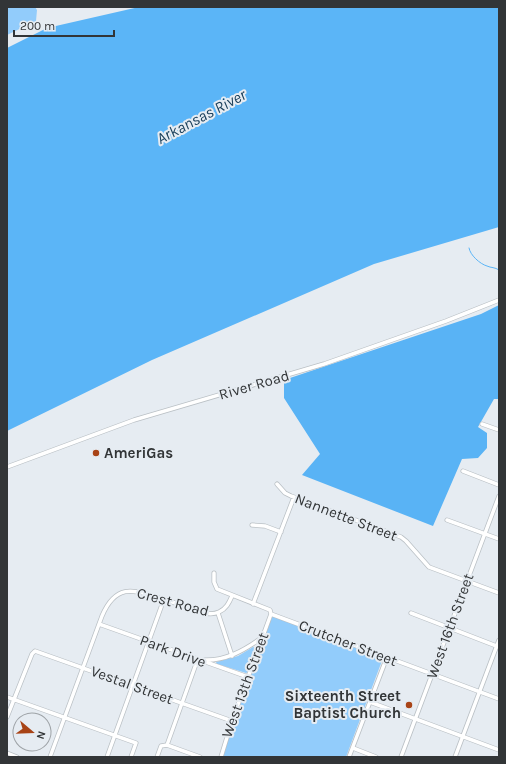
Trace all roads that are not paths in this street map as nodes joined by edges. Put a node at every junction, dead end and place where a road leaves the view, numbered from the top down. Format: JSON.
{"nodes":[{"id":1,"x":499,"y":300,"type":"edge"},
{"id":2,"x":482,"y":424,"type":"dead end"},
{"id":3,"x":499,"y":430,"type":"edge"},
{"id":4,"x":7,"y":467,"type":"edge"},
{"id":5,"x":463,"y":471,"type":"dead end"},
{"id":6,"x":277,"y":484,"type":"dead end"},
{"id":7,"x":499,"y":485,"type":"edge"},
{"id":8,"x":499,"y":496,"type":"edge"},
{"id":9,"x":294,"y":497,"type":"junction"},
{"id":10,"x":447,"y":520,"type":"dead end"},
{"id":11,"x":252,"y":525,"type":"dead end"},
{"id":12,"x":281,"y":532,"type":"junction"},
{"id":13,"x":484,"y":534,"type":"junction"},
{"id":14,"x":499,"y":539,"type":"edge"},
{"id":15,"x":214,"y":573,"type":"dead end"},
{"id":16,"x":467,"y":581,"type":"junction"},
{"id":17,"x":499,"y":593,"type":"edge"},
{"id":18,"x":232,"y":596,"type":"junction"},
{"id":19,"x":164,"y":599,"type":"junction"},
{"id":20,"x":253,"y":604,"type":"junction"},
{"id":21,"x":218,"y":613,"type":"junction"},
{"id":22,"x":271,"y":614,"type":"junction"},
{"id":23,"x":411,"y":614,"type":"dead end"},
{"id":24,"x":99,"y":624,"type":"junction"},
{"id":25,"x":449,"y":628,"type":"junction"},
{"id":26,"x":261,"y":639,"type":"junction"},
{"id":27,"x":499,"y":640,"type":"edge"},
{"id":28,"x":148,"y":642,"type":"junction"},
{"id":29,"x":498,"y":646,"type":"edge"},
{"id":30,"x":232,"y":656,"type":"junction"},
{"id":31,"x":387,"y":657,"type":"junction"},
{"id":32,"x":198,"y":660,"type":"junction"},
{"id":33,"x":196,"y":664,"type":"dead end"},
{"id":34,"x":83,"y":668,"type":"junction"},
{"id":35,"x":432,"y":675,"type":"junction"},
{"id":36,"x":248,"y":677,"type":"junction"},
{"id":37,"x":133,"y":685,"type":"junction"},
{"id":38,"x":479,"y":692,"type":"junction"},
{"id":39,"x":7,"y":697,"type":"edge"},
{"id":40,"x":14,"y":699,"type":"junction"},
{"id":41,"x":499,"y":699,"type":"edge"},
{"id":42,"x":370,"y":702,"type":"junction"},
{"id":43,"x":182,"y":703,"type":"junction"},
{"id":44,"x":7,"y":717,"type":"edge"},
{"id":45,"x":65,"y":717,"type":"junction"},
{"id":46,"x":416,"y":719,"type":"junction"},
{"id":47,"x":232,"y":720,"type":"junction"},
{"id":48,"x":114,"y":736,"type":"junction"},
{"id":49,"x":463,"y":737,"type":"junction"},
{"id":50,"x":167,"y":744,"type":"junction"},
{"id":51,"x":353,"y":748,"type":"junction"},
{"id":52,"x":499,"y":750,"type":"edge"},
{"id":53,"x":7,"y":753,"type":"edge"},
{"id":54,"x":17,"y":757,"type":"edge"},
{"id":55,"x":50,"y":757,"type":"edge"},
{"id":56,"x":107,"y":757,"type":"edge"},
{"id":57,"x":131,"y":757,"type":"edge"},
{"id":58,"x":157,"y":757,"type":"edge"},
{"id":59,"x":200,"y":757,"type":"edge"},
{"id":60,"x":221,"y":757,"type":"edge"},
{"id":61,"x":350,"y":757,"type":"edge"},
{"id":62,"x":376,"y":757,"type":"edge"},
{"id":63,"x":401,"y":757,"type":"edge"},
{"id":64,"x":455,"y":757,"type":"edge"}],
"edges":[{"from":1,"to":4,"type":"street","name":"River Road"},
{"from":2,"to":3,"type":"street"},
{"from":5,"to":7,"type":"street"},
{"from":6,"to":9,"type":"street","name":"Nannette Street"},
{"from":8,"to":13,"type":"street","name":"West 16th Street"},
{"from":9,"to":12,"type":"street"},
{"from":9,"to":16,"type":"street","name":"Nannette Street"},
{"from":10,"to":13,"type":"street"},
{"from":11,"to":12,"type":"street"},
{"from":12,"to":20,"type":"street"},
{"from":13,"to":14,"type":"street"},
{"from":13,"to":16,"type":"street","name":"West 16th Street"},
{"from":15,"to":18,"type":"street","name":"Crutcher Street"},
{"from":16,"to":17,"type":"street","name":"Nannette Street"},
{"from":16,"to":25,"type":"street","name":"West 16th Street"},
{"from":18,"to":20,"type":"street","name":"Crutcher Street"},
{"from":18,"to":21,"type":"street","name":"Crest Road"},
{"from":19,"to":21,"type":"street","name":"Crest Road"},
{"from":19,"to":24,"type":"street","name":"Crest Road"},
{"from":19,"to":28,"type":"street"},
{"from":20,"to":22,"type":"street","name":"Crutcher Street"},
{"from":21,"to":30,"type":"street","name":"Crest Road"},
{"from":22,"to":26,"type":"street","name":"West 13th Street"},
{"from":22,"to":31,"type":"street","name":"Crutcher Street"},
{"from":23,"to":25,"type":"street"},
{"from":24,"to":28,"type":"street","name":"Park Drive"},
{"from":24,"to":34,"type":"street","name":"Crest Road"},
{"from":25,"to":29,"type":"street"},
{"from":25,"to":35,"type":"street","name":"West 16th Street"},
{"from":26,"to":30,"type":"street"},
{"from":26,"to":36,"type":"street","name":"West 13th Street"},
{"from":27,"to":29,"type":"street"},
{"from":28,"to":32,"type":"street","name":"Park Drive"},
{"from":28,"to":37,"type":"street"},
{"from":29,"to":38,"type":"street"},
{"from":30,"to":32,"type":"street"},
{"from":31,"to":35,"type":"street","name":"Crutcher Street"},
{"from":31,"to":42,"type":"street"},
{"from":32,"to":36,"type":"street","name":"Park Drive"},
{"from":33,"to":43,"type":"street"},
{"from":34,"to":37,"type":"street","name":"Vestal Street"},
{"from":34,"to":40,"type":"street","name":"Vestal Street"},
{"from":34,"to":45,"type":"street","name":"Crest Road"},
{"from":35,"to":38,"type":"street","name":"Crutcher Street"},
{"from":35,"to":46,"type":"street","name":"West 16th Street"},
{"from":36,"to":47,"type":"street","name":"West 13th Street"},
{"from":37,"to":43,"type":"street","name":"Vestal Street"},
{"from":37,"to":48,"type":"street"},
{"from":38,"to":41,"type":"street","name":"Crutcher Street"},
{"from":38,"to":49,"type":"street"},
{"from":39,"to":40,"type":"street"},
{"from":40,"to":44,"type":"street"},
{"from":40,"to":45,"type":"street"},
{"from":42,"to":46,"type":"street"},
{"from":42,"to":51,"type":"street"},
{"from":43,"to":47,"type":"street","name":"Vestal Street"},
{"from":43,"to":50,"type":"street"},
{"from":45,"to":48,"type":"street"},
{"from":45,"to":55,"type":"street","name":"Crest Road"},
{"from":46,"to":49,"type":"street"},
{"from":46,"to":63,"type":"street","name":"West 16th Street"},
{"from":47,"to":60,"type":"street","name":"West 13th Street"},
{"from":48,"to":56,"type":"street"},
{"from":48,"to":57,"type":"street"},
{"from":49,"to":52,"type":"street"},
{"from":49,"to":64,"type":"street"},
{"from":50,"to":58,"type":"street"},
{"from":50,"to":59,"type":"street"},
{"from":51,"to":61,"type":"street"},
{"from":51,"to":62,"type":"street"},
{"from":53,"to":54,"type":"street"}]}
